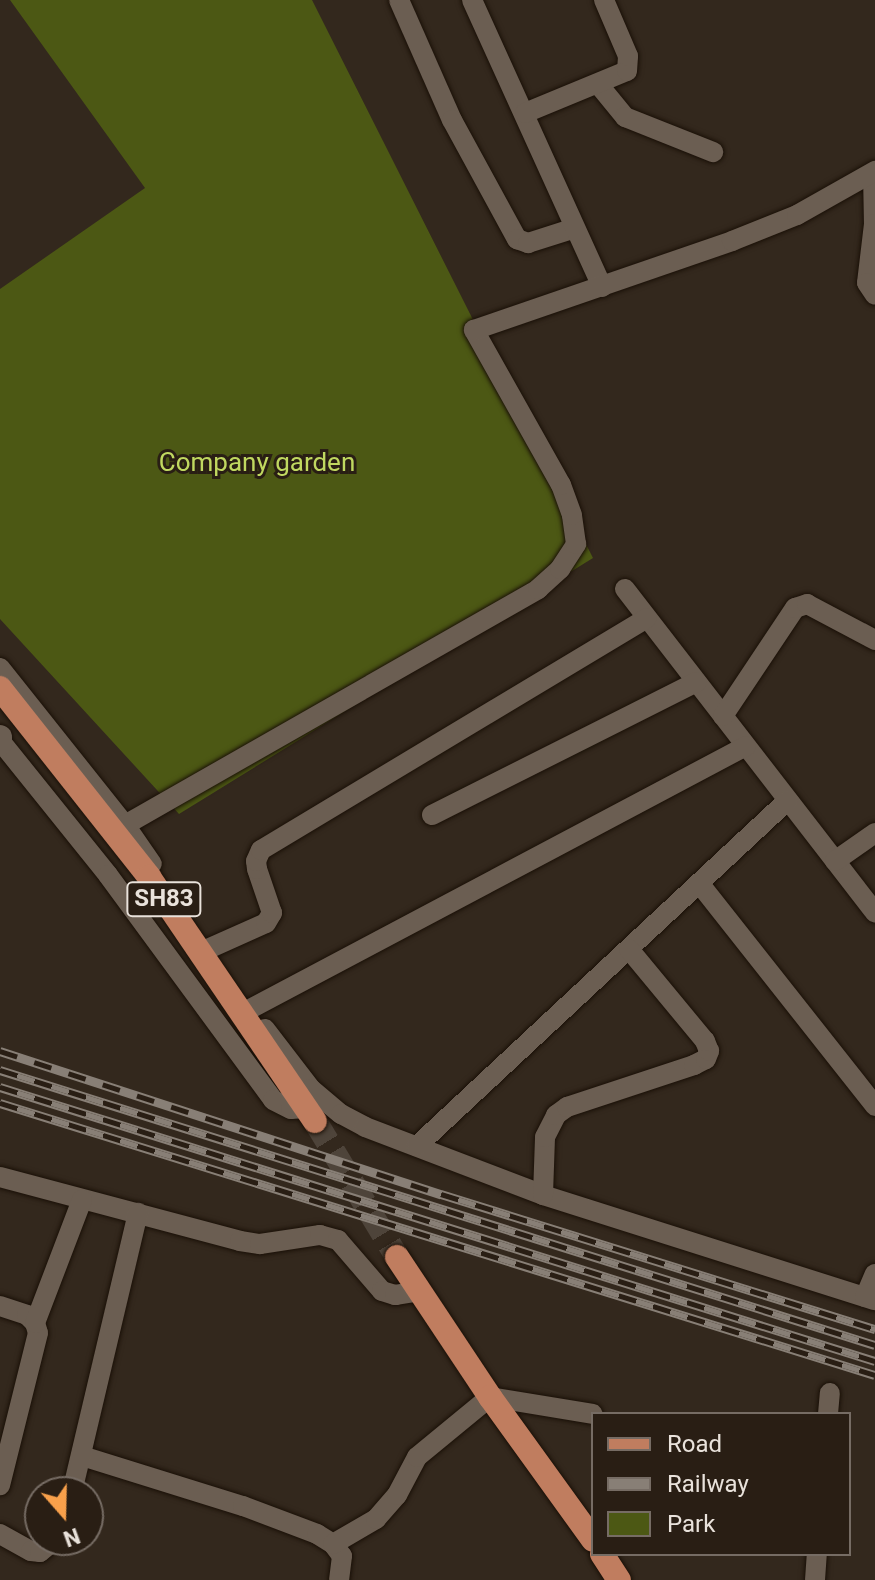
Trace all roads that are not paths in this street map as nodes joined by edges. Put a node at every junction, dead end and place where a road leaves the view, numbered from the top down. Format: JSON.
{"nodes":[{"id":1,"x":399,"y":0,"type":"edge"},
{"id":2,"x":472,"y":0,"type":"edge"},
{"id":3,"x":604,"y":0,"type":"edge"},
{"id":4,"x":598,"y":84,"type":"junction"},
{"id":5,"x":525,"y":113,"type":"junction"},
{"id":6,"x":713,"y":152,"type":"dead end"},
{"id":7,"x":874,"y":172,"type":"edge"},
{"id":8,"x":575,"y":228,"type":"junction"},
{"id":9,"x":602,"y":287,"type":"junction"},
{"id":10,"x":875,"y":295,"type":"edge"},
{"id":11,"x":625,"y":589,"type":"dead end"},
{"id":12,"x":647,"y":618,"type":"junction"},
{"id":13,"x":875,"y":640,"type":"edge"},
{"id":14,"x":0,"y":668,"type":"edge"},
{"id":15,"x":696,"y":682,"type":"junction"},
{"id":16,"x":0,"y":688,"type":"edge"},
{"id":17,"x":723,"y":716,"type":"junction"},
{"id":18,"x":1,"y":741,"type":"edge"},
{"id":19,"x":746,"y":746,"type":"junction"},
{"id":20,"x":788,"y":800,"type":"junction"},
{"id":21,"x":432,"y":815,"type":"dead end"},
{"id":22,"x":125,"y":825,"type":"junction"},
{"id":23,"x":875,"y":833,"type":"edge"},
{"id":24,"x":835,"y":861,"type":"junction"},
{"id":25,"x":699,"y":883,"type":"junction"},
{"id":26,"x":875,"y":913,"type":"edge"},
{"id":27,"x":210,"y":948,"type":"junction"},
{"id":28,"x":629,"y":949,"type":"junction"},
{"id":29,"x":250,"y":1009,"type":"junction"},
{"id":30,"x":875,"y":1106,"type":"edge"},
{"id":31,"x":310,"y":1114,"type":"joint"},
{"id":32,"x":417,"y":1146,"type":"junction"},
{"id":33,"x":0,"y":1177,"type":"edge"},
{"id":34,"x":543,"y":1195,"type":"junction"},
{"id":35,"x":82,"y":1200,"type":"junction"},
{"id":36,"x":138,"y":1213,"type":"junction"},
{"id":37,"x":397,"y":1257,"type":"tunnel mouth"},
{"id":38,"x":875,"y":1274,"type":"edge"},
{"id":39,"x":420,"y":1291,"type":"junction"},
{"id":40,"x":870,"y":1298,"type":"edge"},
{"id":41,"x":0,"y":1306,"type":"edge"},
{"id":42,"x":35,"y":1323,"type":"junction"},
{"id":43,"x":490,"y":1397,"type":"junction"},
{"id":44,"x":591,"y":1414,"type":"edge"},
{"id":45,"x":82,"y":1456,"type":"junction"},
{"id":46,"x":76,"y":1476,"type":"edge"},
{"id":47,"x":0,"y":1485,"type":"edge"},
{"id":48,"x":0,"y":1534,"type":"edge"},
{"id":49,"x":591,"y":1537,"type":"edge"},
{"id":50,"x":333,"y":1544,"type":"junction"},
{"id":51,"x":24,"y":1547,"type":"edge"},
{"id":52,"x":603,"y":1556,"type":"edge"},
{"id":53,"x":817,"y":1556,"type":"edge"},
{"id":54,"x":339,"y":1580,"type":"edge"},
{"id":55,"x":619,"y":1580,"type":"edge"},
{"id":56,"x":815,"y":1580,"type":"edge"}],
"edges":[{"from":1,"to":8,"type":"street"},
{"from":2,"to":5,"type":"street"},
{"from":3,"to":4,"type":"street"},
{"from":4,"to":5,"type":"street"},
{"from":4,"to":6,"type":"street"},
{"from":5,"to":8,"type":"street"},
{"from":7,"to":9,"type":"street"},
{"from":7,"to":10,"type":"street"},
{"from":8,"to":9,"type":"street"},
{"from":9,"to":22,"type":"street"},
{"from":11,"to":12,"type":"street"},
{"from":12,"to":15,"type":"street"},
{"from":12,"to":27,"type":"street"},
{"from":13,"to":17,"type":"street"},
{"from":14,"to":22,"type":"street"},
{"from":15,"to":17,"type":"street"},
{"from":15,"to":21,"type":"street"},
{"from":16,"to":31,"type":"main road","number":"SH83"},
{"from":17,"to":19,"type":"street"},
{"from":18,"to":31,"type":"street"},
{"from":19,"to":20,"type":"street"},
{"from":19,"to":29,"type":"street"},
{"from":20,"to":24,"type":"street"},
{"from":20,"to":25,"type":"street"},
{"from":22,"to":27,"type":"street"},
{"from":23,"to":24,"type":"street"},
{"from":24,"to":26,"type":"street"},
{"from":25,"to":28,"type":"street"},
{"from":25,"to":30,"type":"street"},
{"from":27,"to":29,"type":"street"},
{"from":28,"to":32,"type":"street"},
{"from":28,"to":34,"type":"street"},
{"from":29,"to":32,"type":"street"},
{"from":32,"to":34,"type":"street"},
{"from":33,"to":35,"type":"street"},
{"from":34,"to":40,"type":"street"},
{"from":35,"to":36,"type":"street"},
{"from":35,"to":42,"type":"street"},
{"from":36,"to":39,"type":"street"},
{"from":36,"to":45,"type":"street"},
{"from":37,"to":39,"type":"main road"},
{"from":38,"to":40,"type":"street"},
{"from":39,"to":43,"type":"main road"},
{"from":41,"to":42,"type":"street"},
{"from":42,"to":47,"type":"street"},
{"from":43,"to":44,"type":"street"},
{"from":43,"to":49,"type":"main road"},
{"from":43,"to":50,"type":"street"},
{"from":45,"to":46,"type":"street"},
{"from":45,"to":50,"type":"street"},
{"from":48,"to":51,"type":"street"},
{"from":50,"to":54,"type":"street"},
{"from":52,"to":55,"type":"main road"},
{"from":53,"to":56,"type":"street"}]}
